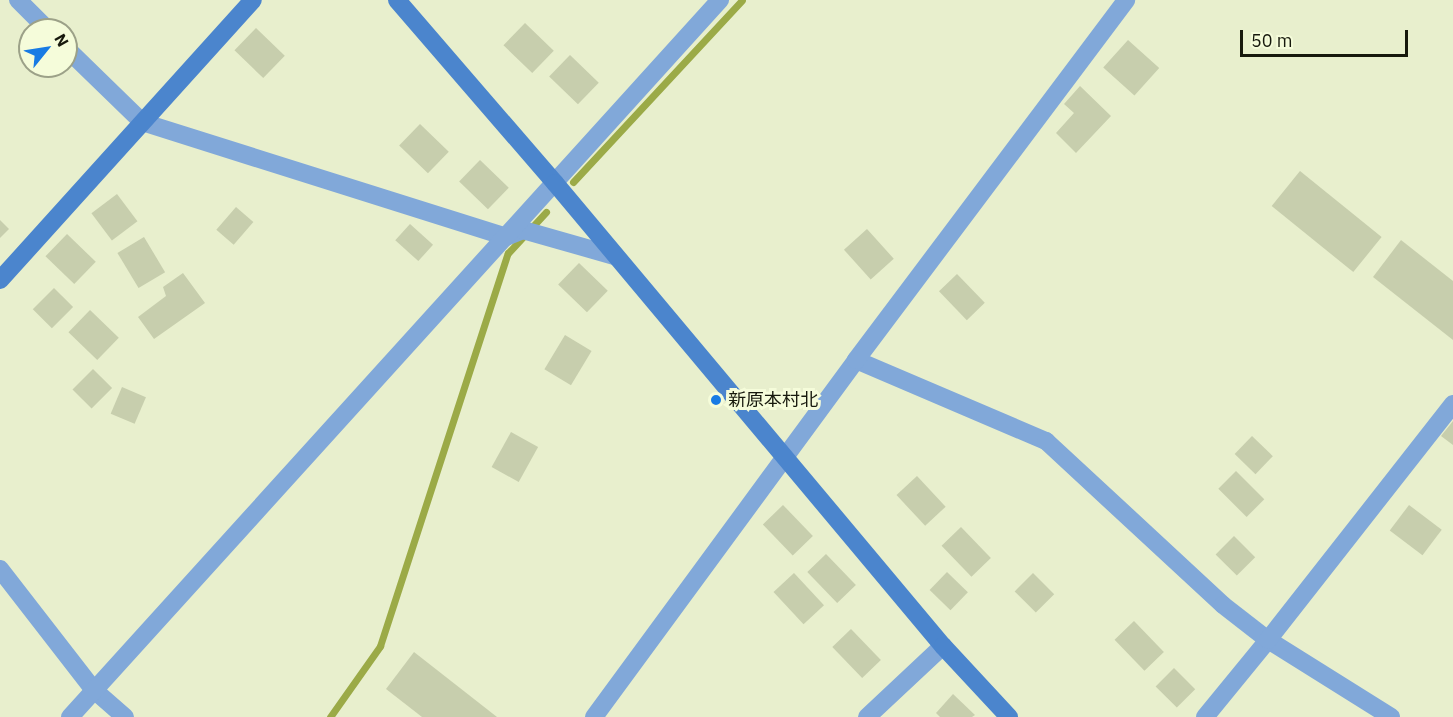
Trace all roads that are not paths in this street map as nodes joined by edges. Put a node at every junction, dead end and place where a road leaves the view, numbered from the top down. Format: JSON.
{"nodes":[{"id":1,"x":18,"y":0,"type":"edge"},
{"id":2,"x":253,"y":0,"type":"edge"},
{"id":3,"x":397,"y":0,"type":"edge"},
{"id":4,"x":720,"y":0,"type":"edge"},
{"id":5,"x":1126,"y":0,"type":"edge"},
{"id":6,"x":36,"y":18,"type":"edge"},
{"id":7,"x":78,"y":60,"type":"edge"},
{"id":8,"x":141,"y":122,"type":"junction"},
{"id":9,"x":555,"y":183,"type":"junction"},
{"id":10,"x":506,"y":237,"type":"junction"},
{"id":11,"x":614,"y":256,"type":"junction"},
{"id":12,"x":0,"y":280,"type":"edge"},
{"id":13,"x":856,"y":360,"type":"junction"},
{"id":14,"x":1453,"y":404,"type":"edge"},
{"id":15,"x":784,"y":458,"type":"junction"},
{"id":16,"x":0,"y":569,"type":"edge"},
{"id":17,"x":1268,"y":640,"type":"junction"},
{"id":18,"x":943,"y":646,"type":"junction"},
{"id":19,"x":94,"y":690,"type":"junction"},
{"id":20,"x":70,"y":717,"type":"edge"},
{"id":21,"x":124,"y":717,"type":"edge"},
{"id":22,"x":594,"y":717,"type":"edge"},
{"id":23,"x":867,"y":717,"type":"edge"},
{"id":24,"x":1009,"y":717,"type":"edge"},
{"id":25,"x":1205,"y":717,"type":"edge"},
{"id":26,"x":1391,"y":717,"type":"edge"}],
"edges":[{"from":1,"to":6,"type":"street"},
{"from":2,"to":8,"type":"street"},
{"from":3,"to":9,"type":"street"},
{"from":4,"to":9,"type":"street"},
{"from":5,"to":13,"type":"street"},
{"from":7,"to":8,"type":"street"},
{"from":8,"to":10,"type":"street"},
{"from":8,"to":12,"type":"street"},
{"from":9,"to":10,"type":"street"},
{"from":9,"to":11,"type":"street"},
{"from":10,"to":11,"type":"street"},
{"from":10,"to":19,"type":"street"},
{"from":11,"to":15,"type":"street"},
{"from":13,"to":15,"type":"street"},
{"from":13,"to":17,"type":"street"},
{"from":14,"to":17,"type":"street"},
{"from":15,"to":18,"type":"street"},
{"from":15,"to":22,"type":"street"},
{"from":16,"to":19,"type":"street"},
{"from":17,"to":25,"type":"street"},
{"from":17,"to":26,"type":"street"},
{"from":18,"to":23,"type":"street"},
{"from":18,"to":24,"type":"street"},
{"from":19,"to":20,"type":"street"},
{"from":19,"to":21,"type":"street"}]}
